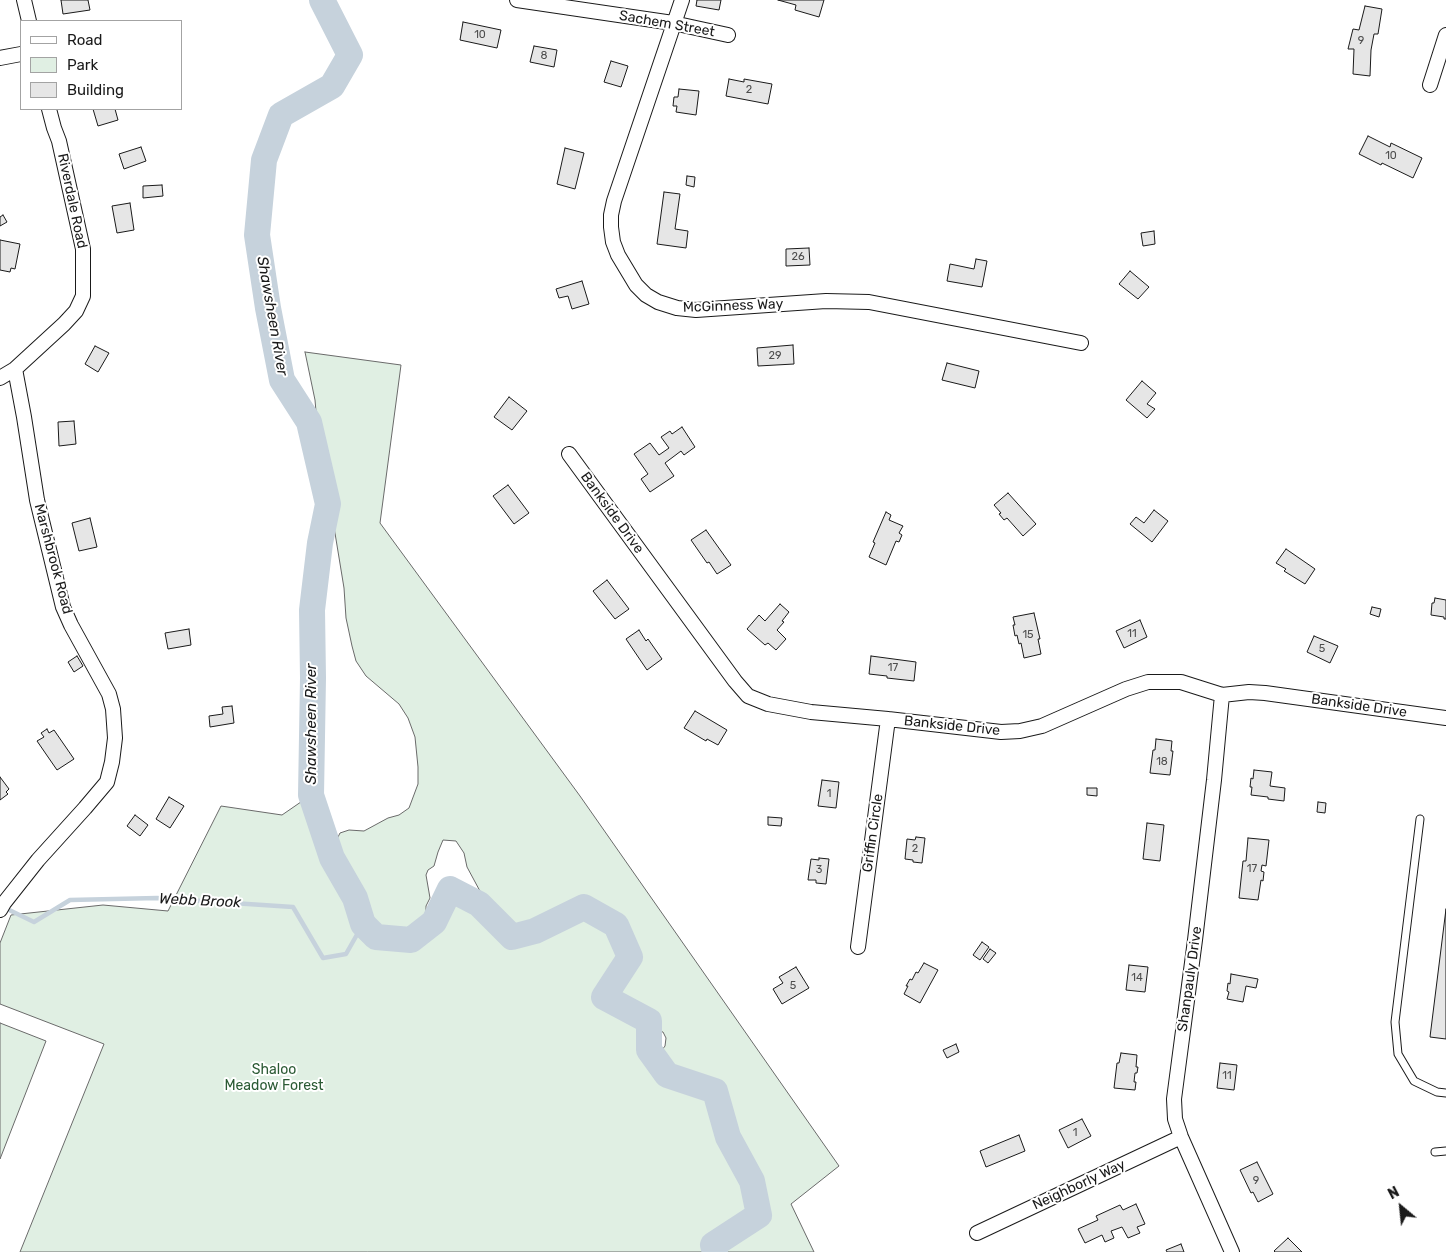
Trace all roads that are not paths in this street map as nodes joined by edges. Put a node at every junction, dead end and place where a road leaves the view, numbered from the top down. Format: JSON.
{"nodes":[{"id":1,"x":24,"y":0,"type":"edge"},
{"id":2,"x":517,"y":0,"type":"edge"},
{"id":3,"x":682,"y":0,"type":"edge"},
{"id":4,"x":29,"y":20,"type":"edge"},
{"id":5,"x":673,"y":23,"type":"junction"},
{"id":6,"x":728,"y":35,"type":"dead end"},
{"id":7,"x":1446,"y":35,"type":"edge"},
{"id":8,"x":20,"y":54,"type":"edge"},
{"id":9,"x":0,"y":58,"type":"edge"},
{"id":10,"x":1430,"y":85,"type":"dead end"},
{"id":11,"x":49,"y":110,"type":"edge"},
{"id":12,"x":1081,"y":343,"type":"dead end"},
{"id":13,"x":15,"y":369,"type":"junction"},
{"id":14,"x":0,"y":378,"type":"edge"},
{"id":15,"x":569,"y":454,"type":"dead end"},
{"id":16,"x":1222,"y":695,"type":"junction"},
{"id":17,"x":1446,"y":718,"type":"edge"},
{"id":18,"x":888,"y":719,"type":"junction"},
{"id":19,"x":1420,"y":819,"type":"dead end"},
{"id":20,"x":0,"y":910,"type":"edge"},
{"id":21,"x":858,"y":947,"type":"dead end"},
{"id":22,"x":1446,"y":1093,"type":"edge"},
{"id":23,"x":1181,"y":1137,"type":"junction"},
{"id":24,"x":1446,"y":1151,"type":"edge"},
{"id":25,"x":1435,"y":1152,"type":"dead end"},
{"id":26,"x":977,"y":1233,"type":"dead end"},
{"id":27,"x":1232,"y":1252,"type":"edge"}],
"edges":[{"from":1,"to":4,"type":"street"},
{"from":2,"to":5,"type":"street","name":"Sachem Street"},
{"from":3,"to":5,"type":"street"},
{"from":5,"to":6,"type":"street","name":"Sachem Street"},
{"from":5,"to":12,"type":"street","name":"McGinness Way"},
{"from":7,"to":10,"type":"street"},
{"from":8,"to":9,"type":"street"},
{"from":11,"to":13,"type":"street","name":"Riverdale Road"},
{"from":13,"to":14,"type":"street","name":"Riverdale Road"},
{"from":13,"to":20,"type":"street","name":"Marshbrook Road"},
{"from":15,"to":18,"type":"street","name":"Bankside Drive"},
{"from":16,"to":17,"type":"street","name":"Bankside Drive"},
{"from":16,"to":18,"type":"street","name":"Bankside Drive"},
{"from":16,"to":23,"type":"street","name":"Shanpauly Drive"},
{"from":18,"to":21,"type":"street","name":"Griffin Circle"},
{"from":19,"to":22,"type":"lane"},
{"from":23,"to":26,"type":"street","name":"Neighborly Way"},
{"from":23,"to":27,"type":"street","name":"Shanpauly Drive"},
{"from":24,"to":25,"type":"lane"}]}
